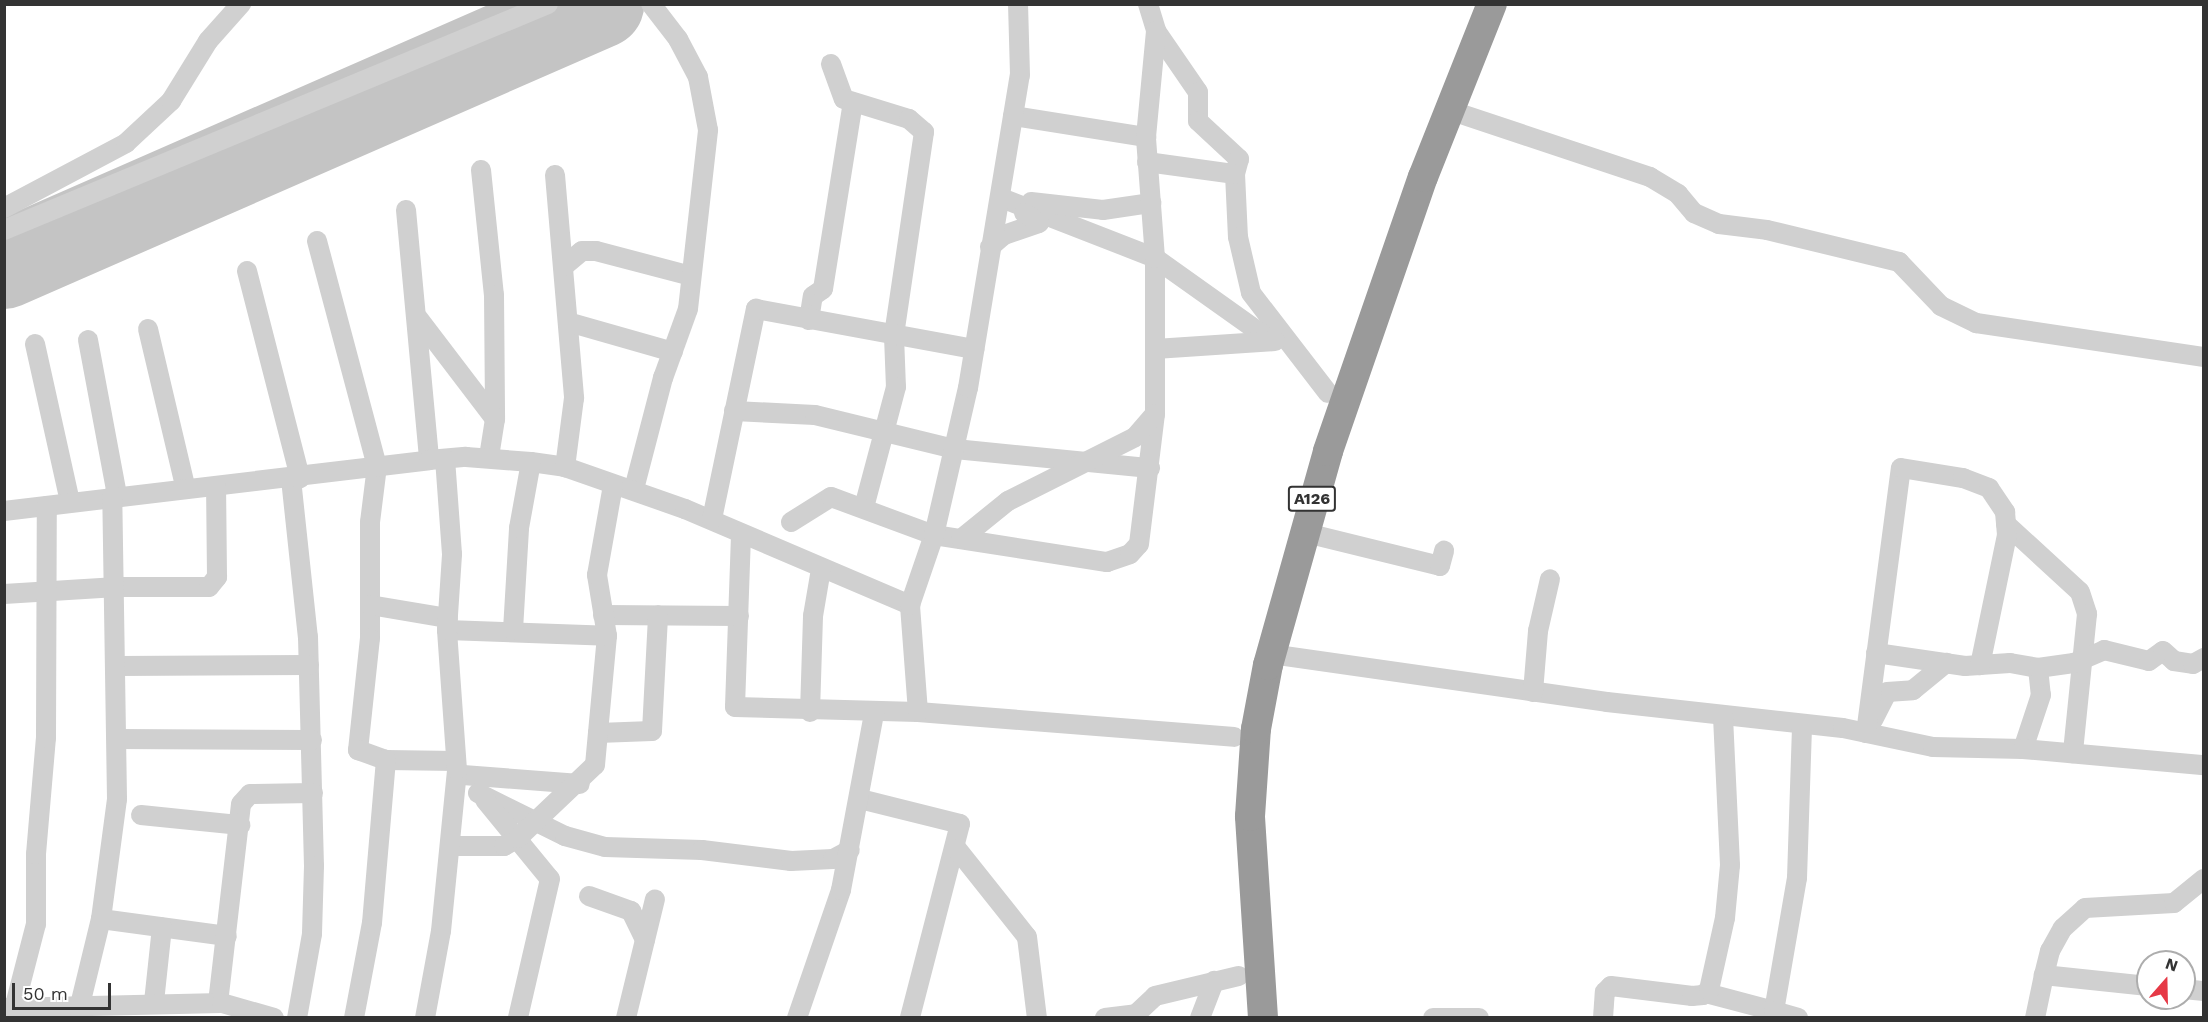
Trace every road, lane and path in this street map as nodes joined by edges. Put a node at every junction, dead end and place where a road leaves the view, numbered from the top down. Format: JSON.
{"nodes":[{"id":1,"x":241,"y":4,"type":"edge"},
{"id":2,"x":548,"y":4,"type":"edge"},
{"id":3,"x":651,"y":4,"type":"edge"},
{"id":4,"x":1018,"y":4,"type":"edge"},
{"id":5,"x":1148,"y":4,"type":"edge"},
{"id":6,"x":1471,"y":4,"type":"edge"},
{"id":7,"x":1492,"y":4,"type":"edge"},
{"id":8,"x":1155,"y":31,"type":"junction"},
{"id":9,"x":831,"y":64,"type":"dead end"},
{"id":10,"x":853,"y":102,"type":"junction"},
{"id":11,"x":1449,"y":110,"type":"junction"},
{"id":12,"x":1013,"y":116,"type":"junction"},
{"id":13,"x":1146,"y":137,"type":"junction"},
{"id":14,"x":1148,"y":162,"type":"junction"},
{"id":15,"x":481,"y":170,"type":"dead end"},
{"id":16,"x":1235,"y":174,"type":"junction"},
{"id":17,"x":555,"y":175,"type":"dead end"},
{"id":18,"x":1001,"y":199,"type":"junction"},
{"id":19,"x":1151,"y":203,"type":"junction"},
{"id":20,"x":4,"y":208,"type":"edge"},
{"id":21,"x":406,"y":210,"type":"dead end"},
{"id":22,"x":4,"y":230,"type":"edge"},
{"id":23,"x":317,"y":241,"type":"dead end"},
{"id":24,"x":990,"y":247,"type":"junction"},
{"id":25,"x":1155,"y":258,"type":"junction"},
{"id":26,"x":564,"y":266,"type":"junction"},
{"id":27,"x":247,"y":271,"type":"dead end"},
{"id":28,"x":691,"y":276,"type":"junction"},
{"id":29,"x":418,"y":318,"type":"junction"},
{"id":30,"x":808,"y":320,"type":"junction"},
{"id":31,"x":568,"y":322,"type":"junction"},
{"id":32,"x":148,"y":328,"type":"dead end"},
{"id":33,"x":894,"y":336,"type":"junction"},
{"id":34,"x":87,"y":340,"type":"dead end"},
{"id":35,"x":1279,"y":341,"type":"junction"},
{"id":36,"x":34,"y":344,"type":"dead end"},
{"id":37,"x":974,"y":349,"type":"junction"},
{"id":38,"x":1155,"y":349,"type":"junction"},
{"id":39,"x":673,"y":352,"type":"junction"},
{"id":40,"x":2204,"y":357,"type":"edge"},
{"id":41,"x":1328,"y":393,"type":"junction"},
{"id":42,"x":734,"y":411,"type":"junction"},
{"id":43,"x":1155,"y":414,"type":"junction"},
{"id":44,"x":495,"y":419,"type":"junction"},
{"id":45,"x":885,"y":433,"type":"junction"},
{"id":46,"x":955,"y":449,"type":"junction"},
{"id":47,"x":489,"y":458,"type":"junction"},
{"id":48,"x":437,"y":460,"type":"junction"},
{"id":49,"x":531,"y":462,"type":"junction"},
{"id":50,"x":1083,"y":462,"type":"junction"},
{"id":51,"x":377,"y":466,"type":"junction"},
{"id":52,"x":565,"y":467,"type":"junction"},
{"id":53,"x":1150,"y":468,"type":"junction"},
{"id":54,"x":296,"y":478,"type":"junction"},
{"id":55,"x":613,"y":485,"type":"junction"},
{"id":56,"x":185,"y":486,"type":"junction"},
{"id":57,"x":216,"y":487,"type":"junction"},
{"id":58,"x":634,"y":489,"type":"junction"},
{"id":59,"x":115,"y":495,"type":"junction"},
{"id":60,"x":70,"y":502,"type":"junction"},
{"id":61,"x":47,"y":506,"type":"junction"},
{"id":62,"x":864,"y":507,"type":"junction"},
{"id":63,"x":4,"y":511,"type":"edge"},
{"id":64,"x":712,"y":519,"type":"junction"},
{"id":65,"x":791,"y":522,"type":"dead end"},
{"id":66,"x":2006,"y":524,"type":"junction"},
{"id":67,"x":1302,"y":532,"type":"junction"},
{"id":68,"x":741,"y":535,"type":"junction"},
{"id":69,"x":934,"y":535,"type":"junction"},
{"id":70,"x":961,"y":539,"type":"junction"},
{"id":71,"x":1444,"y":551,"type":"dead end"},
{"id":72,"x":821,"y":569,"type":"junction"},
{"id":73,"x":1550,"y":579,"type":"dead end"},
{"id":74,"x":117,"y":586,"type":"junction"},
{"id":75,"x":46,"y":589,"type":"junction"},
{"id":76,"x":4,"y":594,"type":"edge"},
{"id":77,"x":370,"y":605,"type":"junction"},
{"id":78,"x":910,"y":605,"type":"junction"},
{"id":79,"x":603,"y":615,"type":"junction"},
{"id":80,"x":658,"y":615,"type":"junction"},
{"id":81,"x":739,"y":616,"type":"junction"},
{"id":82,"x":448,"y":624,"type":"junction"},
{"id":83,"x":513,"y":630,"type":"junction"},
{"id":84,"x":607,"y":636,"type":"junction"},
{"id":85,"x":1876,"y":653,"type":"junction"},
{"id":86,"x":1270,"y":654,"type":"junction"},
{"id":87,"x":2086,"y":658,"type":"junction"},
{"id":88,"x":2204,"y":658,"type":"edge"},
{"id":89,"x":1946,"y":663,"type":"junction"},
{"id":90,"x":309,"y":665,"type":"junction"},
{"id":91,"x":1980,"y":665,"type":"junction"},
{"id":92,"x":118,"y":666,"type":"junction"},
{"id":93,"x":2038,"y":668,"type":"junction"},
{"id":94,"x":1533,"y":692,"type":"junction"},
{"id":95,"x":810,"y":712,"type":"junction"},
{"id":96,"x":918,"y":712,"type":"junction"},
{"id":97,"x":874,"y":713,"type":"junction"},
{"id":98,"x":1723,"y":715,"type":"junction"},
{"id":99,"x":1802,"y":724,"type":"junction"},
{"id":100,"x":598,"y":733,"type":"junction"},
{"id":101,"x":1866,"y":734,"type":"junction"},
{"id":102,"x":1234,"y":737,"type":"junction"},
{"id":103,"x":117,"y":739,"type":"junction"},
{"id":104,"x":312,"y":740,"type":"junction"},
{"id":105,"x":2023,"y":749,"type":"junction"},
{"id":106,"x":2073,"y":753,"type":"junction"},
{"id":107,"x":386,"y":760,"type":"junction"},
{"id":108,"x":2204,"y":765,"type":"edge"},
{"id":109,"x":459,"y":769,"type":"junction"},
{"id":110,"x":580,"y":784,"type":"junction"},
{"id":111,"x":478,"y":792,"type":"junction"},
{"id":112,"x":313,"y":793,"type":"junction"},
{"id":113,"x":860,"y":800,"type":"junction"},
{"id":114,"x":141,"y":815,"type":"dead end"},
{"id":115,"x":539,"y":823,"type":"junction"},
{"id":116,"x":240,"y":825,"type":"junction"},
{"id":117,"x":518,"y":838,"type":"junction"},
{"id":118,"x":451,"y":846,"type":"junction"},
{"id":119,"x":957,"y":849,"type":"junction"},
{"id":120,"x":850,"y":850,"type":"junction"},
{"id":121,"x":2204,"y":879,"type":"edge"},
{"id":122,"x":589,"y":896,"type":"dead end"},
{"id":123,"x":655,"y":899,"type":"dead end"},
{"id":124,"x":101,"y":919,"type":"junction"},
{"id":125,"x":162,"y":927,"type":"junction"},
{"id":126,"x":227,"y":936,"type":"junction"},
{"id":127,"x":645,"y":940,"type":"junction"},
{"id":128,"x":2044,"y":975,"type":"junction"},
{"id":129,"x":1227,"y":978,"type":"junction"},
{"id":130,"x":2136,"y":985,"type":"edge"},
{"id":131,"x":1706,"y":993,"type":"junction"},
{"id":132,"x":157,"y":1007,"type":"edge"},
{"id":133,"x":220,"y":1008,"type":"edge"},
{"id":134,"x":15,"y":1011,"type":"edge"},
{"id":135,"x":89,"y":1011,"type":"edge"},
{"id":136,"x":1773,"y":1011,"type":"junction"},
{"id":137,"x":274,"y":1017,"type":"edge"},
{"id":138,"x":297,"y":1017,"type":"edge"},
{"id":139,"x":354,"y":1017,"type":"edge"},
{"id":140,"x":425,"y":1017,"type":"edge"},
{"id":141,"x":518,"y":1017,"type":"edge"},
{"id":142,"x":626,"y":1017,"type":"edge"},
{"id":143,"x":797,"y":1017,"type":"edge"},
{"id":144,"x":910,"y":1017,"type":"edge"},
{"id":145,"x":1036,"y":1017,"type":"edge"},
{"id":146,"x":1105,"y":1017,"type":"edge"},
{"id":147,"x":1200,"y":1017,"type":"edge"},
{"id":148,"x":1243,"y":1017,"type":"edge"},
{"id":149,"x":1263,"y":1017,"type":"edge"},
{"id":150,"x":1433,"y":1017,"type":"edge"},
{"id":151,"x":1479,"y":1017,"type":"edge"},
{"id":152,"x":1603,"y":1017,"type":"edge"},
{"id":153,"x":1798,"y":1017,"type":"edge"},
{"id":154,"x":2035,"y":1017,"type":"edge"}],
"edges":[{"from":1,"to":20,"type":"street"},
{"from":2,"to":22,"type":"street"},
{"from":3,"to":28,"type":"street"},
{"from":4,"to":12,"type":"street"},
{"from":5,"to":8,"type":"street"},
{"from":6,"to":41,"type":"highway","number":"A126"},
{"from":7,"to":11,"type":"highway","number":"A126"},
{"from":8,"to":13,"type":"street"},
{"from":8,"to":16,"type":"street"},
{"from":9,"to":10,"type":"street"},
{"from":10,"to":30,"type":"street"},
{"from":10,"to":33,"type":"street"},
{"from":11,"to":40,"type":"street"},
{"from":11,"to":67,"type":"highway","number":"A126"},
{"from":12,"to":13,"type":"street"},
{"from":12,"to":18,"type":"street"},
{"from":13,"to":14,"type":"street"},
{"from":14,"to":16,"type":"street"},
{"from":14,"to":19,"type":"street"},
{"from":15,"to":44,"type":"street"},
{"from":16,"to":35,"type":"street"},
{"from":17,"to":26,"type":"street"},
{"from":18,"to":19,"type":"street"},
{"from":18,"to":24,"type":"street"},
{"from":18,"to":24,"type":"street"},
{"from":18,"to":25,"type":"street"},
{"from":19,"to":25,"type":"street"},
{"from":21,"to":29,"type":"street"},
{"from":23,"to":51,"type":"street"},
{"from":24,"to":37,"type":"street"},
{"from":25,"to":35,"type":"street"},
{"from":25,"to":38,"type":"street"},
{"from":26,"to":28,"type":"street"},
{"from":26,"to":31,"type":"street"},
{"from":27,"to":54,"type":"street"},
{"from":28,"to":39,"type":"street"},
{"from":29,"to":44,"type":"street"},
{"from":29,"to":48,"type":"street"},
{"from":30,"to":33,"type":"street"},
{"from":30,"to":42,"type":"street"},
{"from":31,"to":39,"type":"street"},
{"from":31,"to":52,"type":"street"},
{"from":32,"to":56,"type":"street"},
{"from":33,"to":37,"type":"street"},
{"from":33,"to":45,"type":"street"},
{"from":34,"to":59,"type":"street"},
{"from":35,"to":38,"type":"street"},
{"from":35,"to":41,"type":"street"},
{"from":36,"to":60,"type":"street"},
{"from":37,"to":46,"type":"street"},
{"from":38,"to":43,"type":"street"},
{"from":39,"to":58,"type":"street"},
{"from":41,"to":102,"type":"highway","number":"A126"},
{"from":42,"to":45,"type":"street"},
{"from":42,"to":64,"type":"street"},
{"from":43,"to":50,"type":"street"},
{"from":43,"to":53,"type":"street"},
{"from":44,"to":47,"type":"street"},
{"from":45,"to":46,"type":"street"},
{"from":45,"to":62,"type":"street"},
{"from":46,"to":50,"type":"street"},
{"from":46,"to":69,"type":"street"},
{"from":47,"to":48,"type":"street"},
{"from":47,"to":49,"type":"street"},
{"from":48,"to":51,"type":"street"},
{"from":48,"to":82,"type":"street"},
{"from":49,"to":52,"type":"street"},
{"from":49,"to":83,"type":"street"},
{"from":50,"to":53,"type":"street"},
{"from":50,"to":70,"type":"street"},
{"from":51,"to":54,"type":"street"},
{"from":51,"to":77,"type":"street"},
{"from":52,"to":55,"type":"street"},
{"from":53,"to":70,"type":"street"},
{"from":54,"to":57,"type":"street"},
{"from":54,"to":90,"type":"street"},
{"from":55,"to":58,"type":"street"},
{"from":55,"to":79,"type":"street"},
{"from":56,"to":57,"type":"street"},
{"from":56,"to":59,"type":"street"},
{"from":57,"to":74,"type":"street"},
{"from":58,"to":64,"type":"street"},
{"from":59,"to":60,"type":"street"},
{"from":59,"to":74,"type":"street"},
{"from":60,"to":61,"type":"street"},
{"from":61,"to":63,"type":"street"},
{"from":61,"to":75,"type":"street"},
{"from":62,"to":65,"type":"street"},
{"from":62,"to":69,"type":"street"},
{"from":64,"to":68,"type":"street"},
{"from":66,"to":85,"type":"street"},
{"from":66,"to":87,"type":"street"},
{"from":66,"to":91,"type":"street"},
{"from":67,"to":71,"type":"street"},
{"from":67,"to":86,"type":"highway","number":"A126"},
{"from":68,"to":72,"type":"street"},
{"from":68,"to":81,"type":"street"},
{"from":69,"to":70,"type":"street"},
{"from":69,"to":78,"type":"street"},
{"from":72,"to":78,"type":"street"},
{"from":72,"to":95,"type":"street"},
{"from":73,"to":94,"type":"street"},
{"from":74,"to":75,"type":"street"},
{"from":74,"to":92,"type":"street"},
{"from":75,"to":76,"type":"street"},
{"from":75,"to":134,"type":"street"},
{"from":77,"to":82,"type":"street"},
{"from":77,"to":107,"type":"street"},
{"from":78,"to":96,"type":"street"},
{"from":79,"to":80,"type":"street"},
{"from":79,"to":84,"type":"street"},
{"from":80,"to":81,"type":"street"},
{"from":80,"to":100,"type":"street"},
{"from":81,"to":95,"type":"street"},
{"from":82,"to":83,"type":"street"},
{"from":82,"to":109,"type":"street"},
{"from":83,"to":84,"type":"street"},
{"from":84,"to":100,"type":"street"},
{"from":85,"to":89,"type":"street"},
{"from":85,"to":101,"type":"street"},
{"from":86,"to":94,"type":"street"},
{"from":86,"to":149,"type":"highway","number":"A126"},
{"from":87,"to":88,"type":"street"},
{"from":87,"to":93,"type":"street"},
{"from":87,"to":106,"type":"street"},
{"from":89,"to":91,"type":"street"},
{"from":89,"to":101,"type":"street"},
{"from":90,"to":92,"type":"street"},
{"from":90,"to":104,"type":"street"},
{"from":91,"to":93,"type":"street"},
{"from":92,"to":103,"type":"street"},
{"from":93,"to":105,"type":"street"},
{"from":94,"to":98,"type":"street"},
{"from":95,"to":97,"type":"street"},
{"from":96,"to":97,"type":"street"},
{"from":96,"to":102,"type":"street"},
{"from":97,"to":113,"type":"street"},
{"from":98,"to":99,"type":"street"},
{"from":98,"to":131,"type":"street"},
{"from":99,"to":101,"type":"street"},
{"from":99,"to":136,"type":"street"},
{"from":100,"to":110,"type":"street"},
{"from":101,"to":105,"type":"street"},
{"from":102,"to":129,"type":"highway","number":"A126"},
{"from":103,"to":104,"type":"street"},
{"from":103,"to":124,"type":"street"},
{"from":104,"to":112,"type":"street"},
{"from":105,"to":106,"type":"street"},
{"from":106,"to":108,"type":"street"},
{"from":107,"to":109,"type":"street"},
{"from":107,"to":139,"type":"street"},
{"from":109,"to":110,"type":"street"},
{"from":109,"to":111,"type":"street"},
{"from":109,"to":118,"type":"street"},
{"from":110,"to":115,"type":"street"},
{"from":111,"to":115,"type":"street"},
{"from":111,"to":117,"type":"street"},
{"from":112,"to":116,"type":"street"},
{"from":112,"to":138,"type":"street"},
{"from":113,"to":119,"type":"street"},
{"from":113,"to":120,"type":"street"},
{"from":114,"to":116,"type":"street"},
{"from":115,"to":117,"type":"street"},
{"from":115,"to":120,"type":"street"},
{"from":116,"to":126,"type":"street"},
{"from":117,"to":118,"type":"street"},
{"from":117,"to":141,"type":"street"},
{"from":118,"to":140,"type":"street"},
{"from":119,"to":144,"type":"street"},
{"from":119,"to":145,"type":"street"},
{"from":120,"to":143,"type":"street"},
{"from":121,"to":128,"type":"street"},
{"from":122,"to":127,"type":"street"},
{"from":123,"to":127,"type":"street"},
{"from":124,"to":125,"type":"street"},
{"from":124,"to":135,"type":"street"},
{"from":125,"to":126,"type":"street"},
{"from":125,"to":132,"type":"street"},
{"from":126,"to":133,"type":"street"},
{"from":127,"to":142,"type":"street"},
{"from":128,"to":130,"type":"street"},
{"from":128,"to":154,"type":"street"},
{"from":129,"to":146,"type":"street"},
{"from":129,"to":147,"type":"street"},
{"from":129,"to":148,"type":"highway","number":"A126"},
{"from":131,"to":136,"type":"street"},
{"from":131,"to":152,"type":"street"},
{"from":132,"to":133,"type":"street"},
{"from":132,"to":135,"type":"street"},
{"from":133,"to":137,"type":"street"},
{"from":134,"to":135,"type":"street"},
{"from":136,"to":153,"type":"street"},
{"from":150,"to":151,"type":"street"}]}
